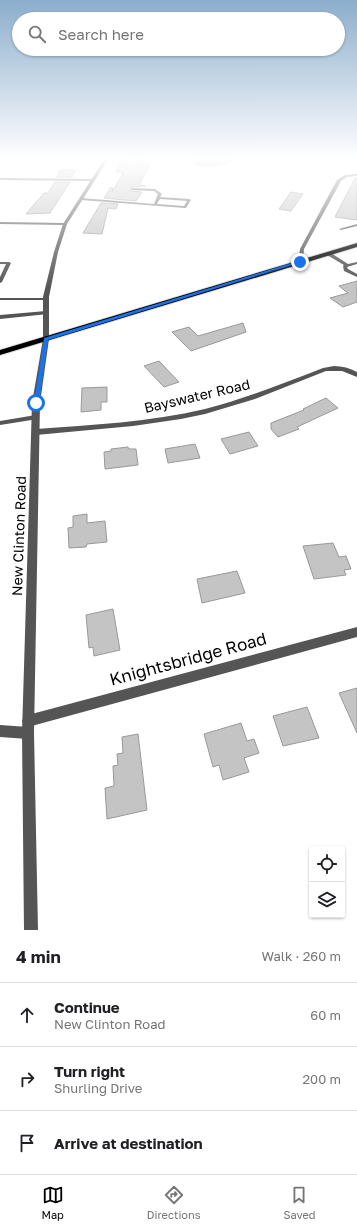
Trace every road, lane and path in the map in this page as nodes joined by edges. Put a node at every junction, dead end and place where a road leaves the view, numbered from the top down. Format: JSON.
{"nodes":[{"id":1,"x":79,"y":201,"type":"edge"},
{"id":2,"x":117,"y":201,"type":"edge"},
{"id":3,"x":157,"y":201,"type":"edge"},
{"id":4,"x":188,"y":201,"type":"edge"},
{"id":5,"x":328,"y":201,"type":"edge"},
{"id":6,"x":155,"y":205,"type":"junction"},
{"id":7,"x":0,"y":223,"type":"edge"},
{"id":8,"x":65,"y":224,"type":"junction"},
{"id":9,"x":357,"y":225,"type":"edge"},
{"id":10,"x":341,"y":230,"type":"dead end"},
{"id":11,"x":357,"y":245,"type":"edge"},
{"id":12,"x":329,"y":254,"type":"junction"},
{"id":13,"x":300,"y":262,"type":"junction"},
{"id":14,"x":0,"y":263,"type":"edge"},
{"id":15,"x":357,"y":264,"type":"edge"},
{"id":16,"x":347,"y":265,"type":"junction"},
{"id":17,"x":357,"y":276,"type":"edge"},
{"id":18,"x":0,"y":282,"type":"edge"},
{"id":19,"x":0,"y":299,"type":"edge"},
{"id":20,"x":46,"y":299,"type":"junction"},
{"id":21,"x":46,"y":313,"type":"junction"},
{"id":22,"x":0,"y":317,"type":"edge"},
{"id":23,"x":46,"y":339,"type":"junction"},
{"id":24,"x":0,"y":353,"type":"edge"},
{"id":25,"x":357,"y":375,"type":"edge"},
{"id":26,"x":36,"y":417,"type":"junction"},
{"id":27,"x":0,"y":423,"type":"edge"},
{"id":28,"x":36,"y":432,"type":"junction"},
{"id":29,"x":357,"y":632,"type":"edge"},
{"id":30,"x":28,"y":727,"type":"junction"},
{"id":31,"x":0,"y":731,"type":"edge"},
{"id":32,"x":31,"y":930,"type":"edge"}],
"edges":[{"from":1,"to":8,"type":"street","name":"New Clinton Road"},
{"from":2,"to":6,"type":"lane"},
{"from":3,"to":6,"type":"lane"},
{"from":4,"to":6,"type":"lane"},
{"from":5,"to":13,"type":"street"},
{"from":7,"to":8,"type":"street"},
{"from":8,"to":20,"type":"street","name":"New Clinton Road"},
{"from":9,"to":10,"type":"lane"},
{"from":11,"to":12,"type":"main road"},
{"from":12,"to":13,"type":"main road"},
{"from":12,"to":16,"type":"lane"},
{"from":13,"to":23,"type":"main road"},
{"from":14,"to":18,"type":"lane"},
{"from":15,"to":16,"type":"lane"},
{"from":16,"to":17,"type":"lane"},
{"from":19,"to":20,"type":"lane"},
{"from":20,"to":21,"type":"street","name":"New Clinton Road"},
{"from":21,"to":22,"type":"lane"},
{"from":21,"to":23,"type":"street","name":"New Clinton Road"},
{"from":23,"to":24,"type":"main road"},
{"from":23,"to":26,"type":"street","name":"New Clinton Road"},
{"from":25,"to":28,"type":"street","name":"Bayswater Road"},
{"from":26,"to":27,"type":"lane"},
{"from":26,"to":28,"type":"street","name":"New Clinton Road"},
{"from":28,"to":30,"type":"street","name":"New Clinton Road"},
{"from":29,"to":30,"type":"street","name":"Knightsbridge Road"},
{"from":30,"to":31,"type":"street","name":"Knightsbridge Road"},
{"from":30,"to":32,"type":"street","name":"New Clinton Road"}]}
